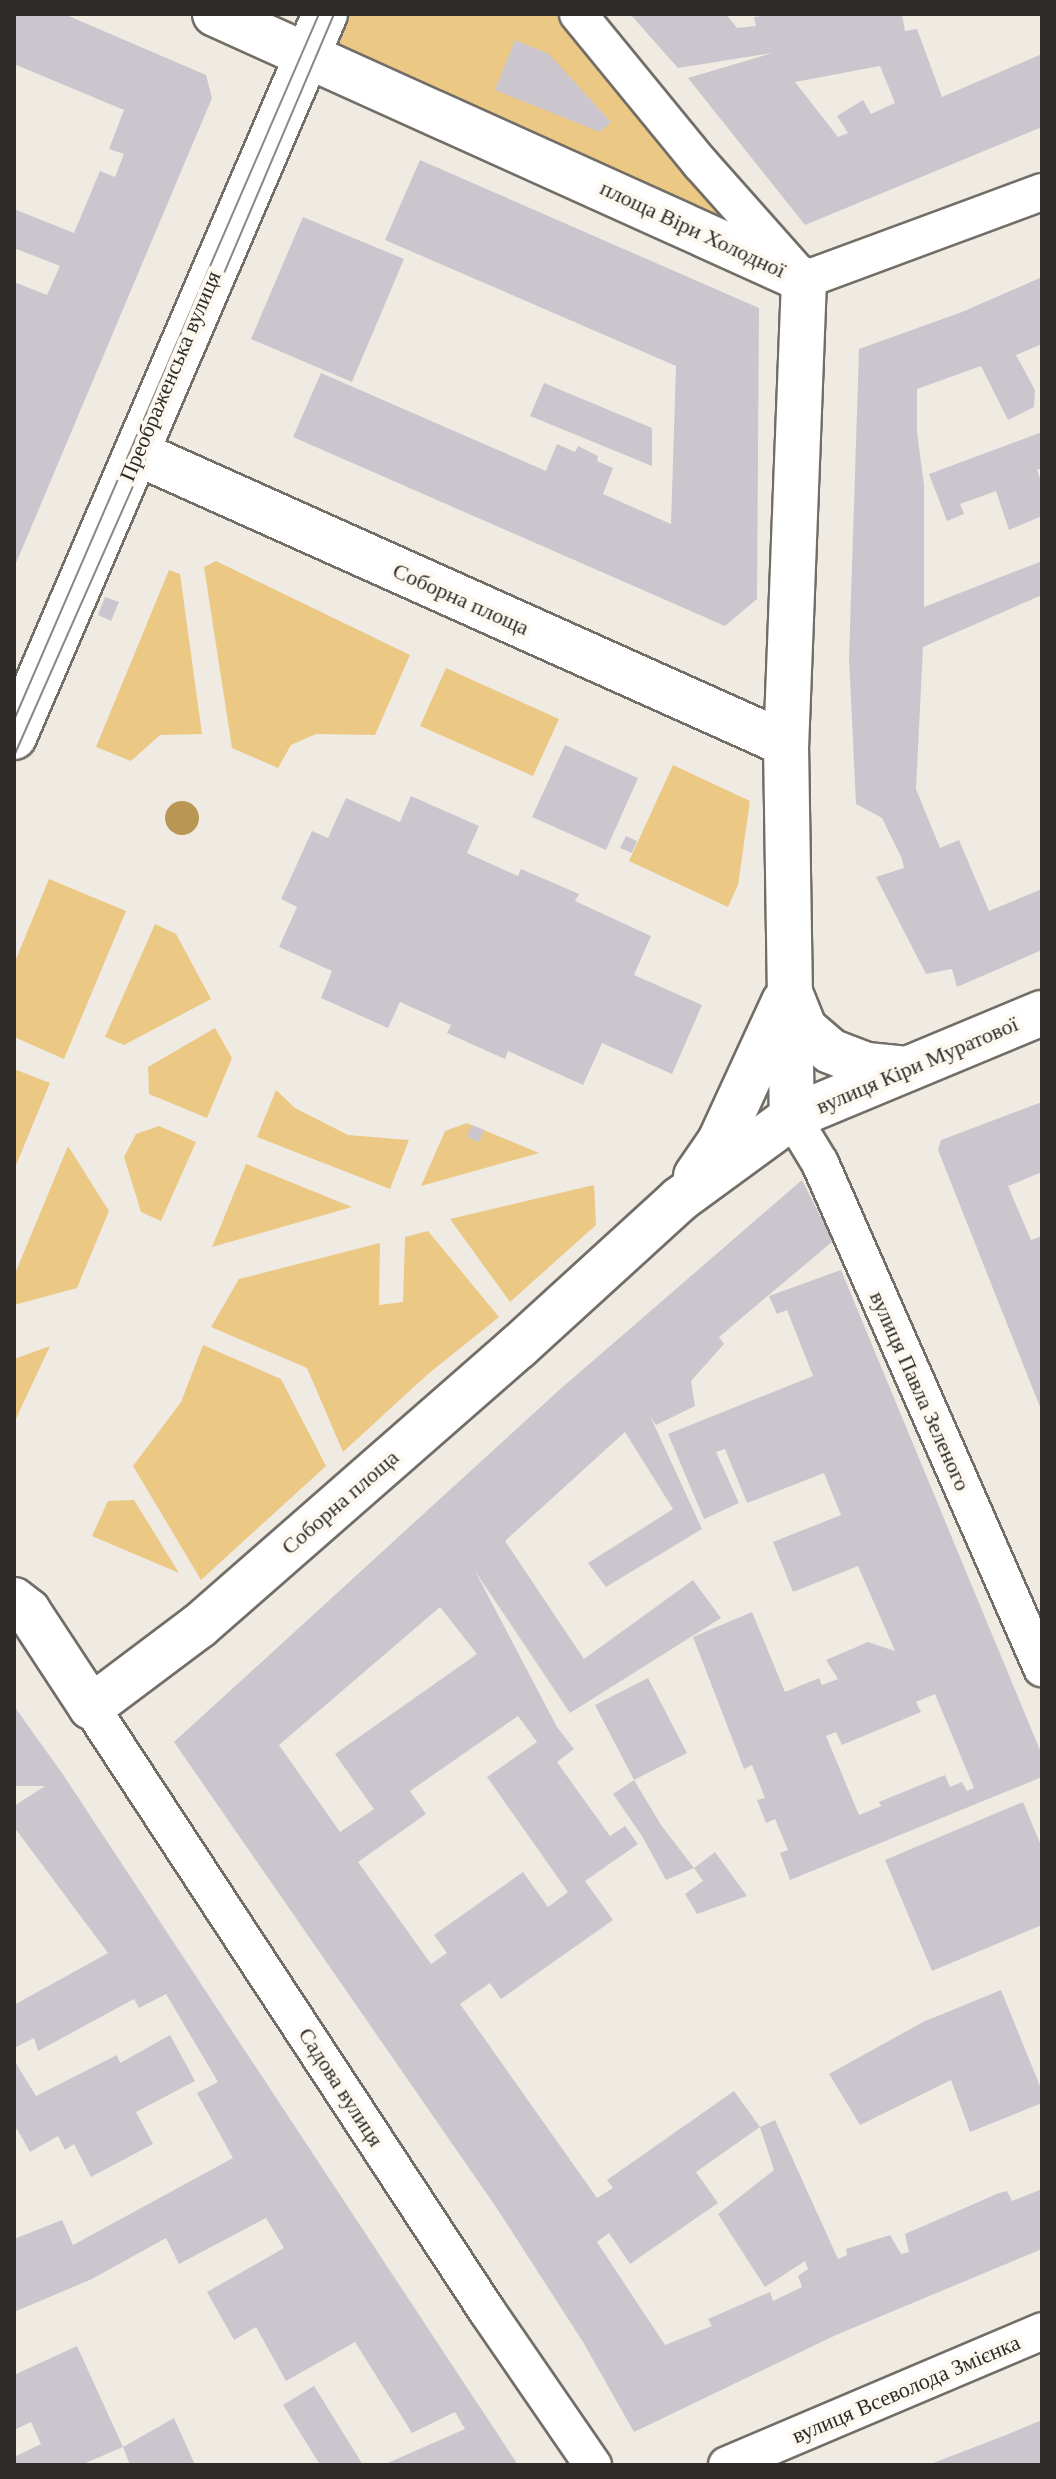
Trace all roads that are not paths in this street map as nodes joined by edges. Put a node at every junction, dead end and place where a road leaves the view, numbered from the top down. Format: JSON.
{"nodes":[{"id":1,"x":215,"y":14,"type":"edge"},
{"id":2,"x":325,"y":14,"type":"edge"},
{"id":3,"x":578,"y":14,"type":"edge"},
{"id":4,"x":308,"y":54,"type":"junction"},
{"id":5,"x":1042,"y":192,"type":"edge"},
{"id":6,"x":804,"y":280,"type":"junction"},
{"id":7,"x":137,"y":453,"type":"junction"},
{"id":8,"x":14,"y":737,"type":"edge"},
{"id":9,"x":786,"y":744,"type":"junction"},
{"id":10,"x":789,"y":989,"type":"junction"},
{"id":11,"x":1042,"y":1013,"type":"edge"},
{"id":12,"x":907,"y":1069,"type":"junction"},
{"id":13,"x":792,"y":1117,"type":"junction"},
{"id":14,"x":680,"y":1199,"type":"junction"},
{"id":15,"x":14,"y":1600,"type":"edge"},
{"id":16,"x":1042,"y":1668,"type":"edge"},
{"id":17,"x":91,"y":1707,"type":"junction"},
{"id":18,"x":1042,"y":2331,"type":"edge"},
{"id":19,"x":593,"y":2465,"type":"edge"},
{"id":20,"x":727,"y":2465,"type":"edge"}],
"edges":[{"from":1,"to":4,"type":"street","name":"площа Віри Холодної"},
{"from":2,"to":4,"type":"street","name":"Преображенська вулиця"},
{"from":3,"to":6,"type":"street","name":"площа Віри Холодної"},
{"from":4,"to":6,"type":"street","name":"площа Віри Холодної"},
{"from":4,"to":7,"type":"street","name":"Преображенська вулиця"},
{"from":5,"to":6,"type":"street"},
{"from":6,"to":9,"type":"street","name":"Соборна площа"},
{"from":7,"to":8,"type":"street","name":"Преображенська вулиця"},
{"from":7,"to":9,"type":"street","name":"Соборна площа"},
{"from":9,"to":10,"type":"street","name":"Соборна площа"},
{"from":10,"to":12,"type":"street"},
{"from":10,"to":13,"type":"street","name":"Соборна площа"},
{"from":10,"to":14,"type":"street","name":"Соборна площа"},
{"from":11,"to":12,"type":"street","name":"вулиця Кіри Муратової"},
{"from":12,"to":13,"type":"street","name":"вулиця Кіри Муратової"},
{"from":13,"to":14,"type":"street","name":"Соборна площа"},
{"from":13,"to":16,"type":"street","name":"вулиця Павла Зеленого"},
{"from":14,"to":17,"type":"street","name":"Соборна площа"},
{"from":15,"to":17,"type":"street"},
{"from":17,"to":19,"type":"street","name":"Садова вулиця"},
{"from":18,"to":20,"type":"street","name":"вулиця Всеволода Змієнка"}]}
